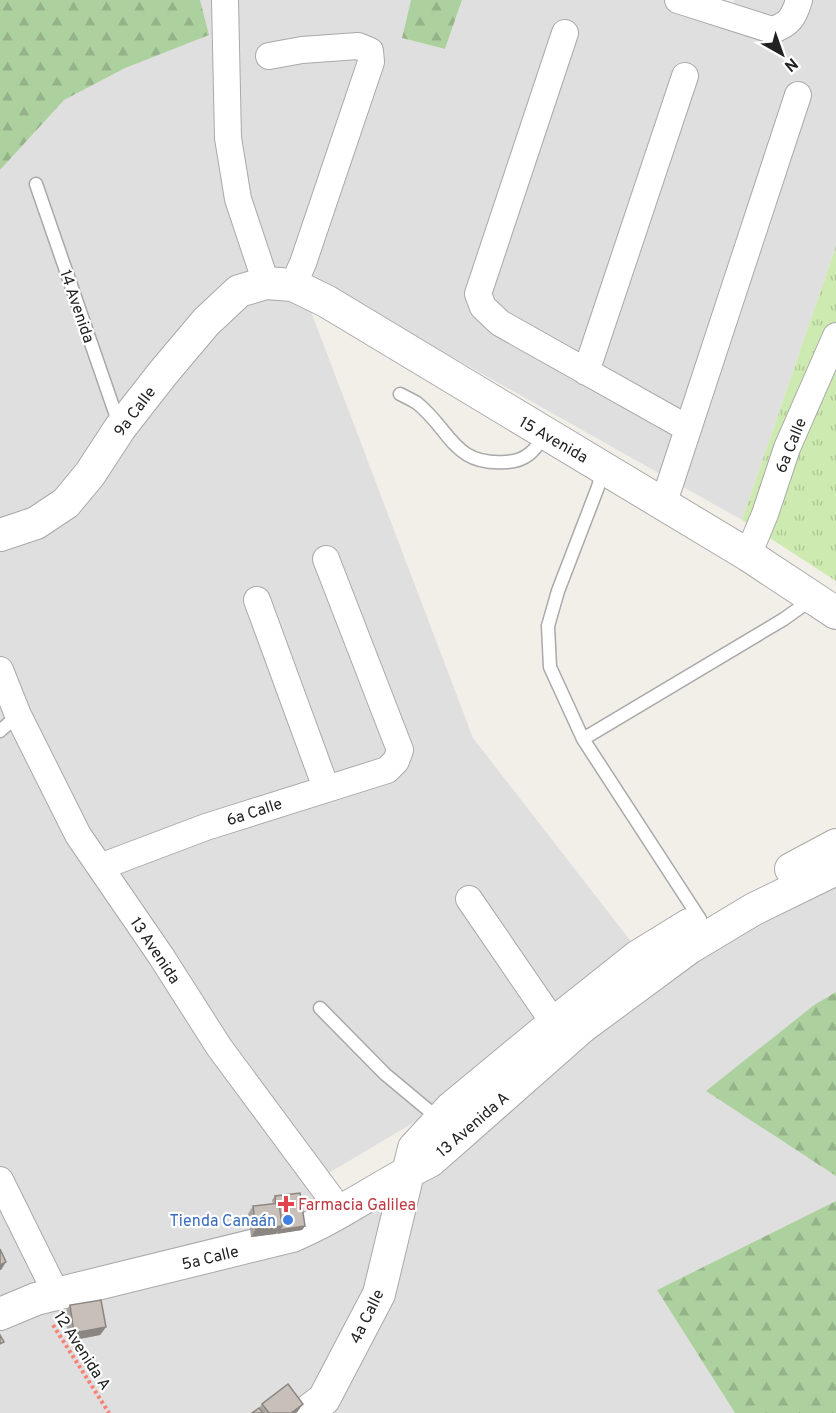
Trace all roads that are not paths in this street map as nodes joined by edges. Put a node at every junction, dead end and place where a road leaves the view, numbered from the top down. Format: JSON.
{"nodes":[{"id":1,"x":225,"y":0,"type":"edge"},
{"id":2,"x":678,"y":0,"type":"edge"},
{"id":3,"x":799,"y":0,"type":"edge"},
{"id":4,"x":565,"y":33,"type":"dead end"},
{"id":5,"x":269,"y":56,"type":"dead end"},
{"id":6,"x":685,"y":76,"type":"dead end"},
{"id":7,"x":798,"y":95,"type":"dead end"},
{"id":8,"x":36,"y":184,"type":"dead end"},
{"id":9,"x":279,"y":284,"type":"junction"},
{"id":10,"x":836,"y":336,"type":"edge"},
{"id":11,"x":586,"y":372,"type":"junction"},
{"id":12,"x":400,"y":394,"type":"dead end"},
{"id":13,"x":120,"y":428,"type":"junction"},
{"id":14,"x":687,"y":428,"type":"junction"},
{"id":15,"x":545,"y":434,"type":"junction"},
{"id":16,"x":603,"y":468,"type":"junction"},
{"id":17,"x":663,"y":505,"type":"junction"},
{"id":18,"x":0,"y":535,"type":"edge"},
{"id":19,"x":748,"y":555,"type":"junction"},
{"id":20,"x":327,"y":559,"type":"dead end"},
{"id":21,"x":257,"y":600,"type":"dead end"},
{"id":22,"x":825,"y":606,"type":"edge"},
{"id":23,"x":0,"y":670,"type":"edge"},
{"id":24,"x":9,"y":723,"type":"edge"},
{"id":25,"x":583,"y":739,"type":"junction"},
{"id":26,"x":326,"y":788,"type":"junction"},
{"id":27,"x":836,"y":845,"type":"edge"},
{"id":28,"x":100,"y":867,"type":"junction"},
{"id":29,"x":836,"y":869,"type":"edge"},
{"id":30,"x":470,"y":899,"type":"dead end"},
{"id":31,"x":700,"y":919,"type":"junction"},
{"id":32,"x":320,"y":1008,"type":"dead end"},
{"id":33,"x":554,"y":1023,"type":"junction"},
{"id":34,"x":440,"y":1119,"type":"junction"},
{"id":35,"x":409,"y":1171,"type":"junction"},
{"id":36,"x":0,"y":1180,"type":"edge"},
{"id":37,"x":342,"y":1213,"type":"junction"},
{"id":38,"x":46,"y":1297,"type":"junction"},
{"id":39,"x":0,"y":1314,"type":"edge"},
{"id":40,"x":321,"y":1408,"type":"edge"}],
"edges":[{"from":1,"to":9,"type":"street"},
{"from":2,"to":3,"type":"street"},
{"from":4,"to":11,"type":"street"},
{"from":5,"to":9,"type":"street"},
{"from":6,"to":11,"type":"street"},
{"from":7,"to":14,"type":"street"},
{"from":8,"to":13,"type":"lane","name":"14 Avenida"},
{"from":9,"to":13,"type":"street","name":"9a Calle"},
{"from":9,"to":15,"type":"street","name":"15 Avenida"},
{"from":10,"to":19,"type":"street","name":"6a Calle"},
{"from":11,"to":14,"type":"street"},
{"from":12,"to":15,"type":"lane"},
{"from":13,"to":18,"type":"street","name":"9a Calle"},
{"from":14,"to":17,"type":"street"},
{"from":15,"to":16,"type":"street","name":"15 Avenida"},
{"from":16,"to":17,"type":"street","name":"15 Avenida"},
{"from":16,"to":25,"type":"lane"},
{"from":17,"to":19,"type":"street","name":"15 Avenida"},
{"from":19,"to":22,"type":"street","name":"15 Avenida"},
{"from":20,"to":26,"type":"street","name":"6a Calle"},
{"from":21,"to":26,"type":"street"},
{"from":22,"to":25,"type":"lane"},
{"from":23,"to":24,"type":"street","name":"13 Avenida"},
{"from":24,"to":28,"type":"street","name":"13 Avenida"},
{"from":25,"to":31,"type":"lane"},
{"from":26,"to":28,"type":"street","name":"6a Calle"},
{"from":27,"to":31,"type":"street","name":"13 Avenida A"},
{"from":28,"to":37,"type":"street","name":"13 Avenida"},
{"from":29,"to":35,"type":"street","name":"13 Avenida A"},
{"from":30,"to":33,"type":"street"},
{"from":31,"to":33,"type":"street","name":"13 Avenida A"},
{"from":32,"to":34,"type":"lane"},
{"from":33,"to":34,"type":"street","name":"13 Avenida A"},
{"from":34,"to":35,"type":"street","name":"13 Avenida A"},
{"from":35,"to":37,"type":"street","name":"5a Calle"},
{"from":35,"to":40,"type":"street","name":"4a Calle"},
{"from":36,"to":38,"type":"street"},
{"from":37,"to":38,"type":"street","name":"5a Calle"},
{"from":38,"to":39,"type":"street","name":"5a Calle"}]}
